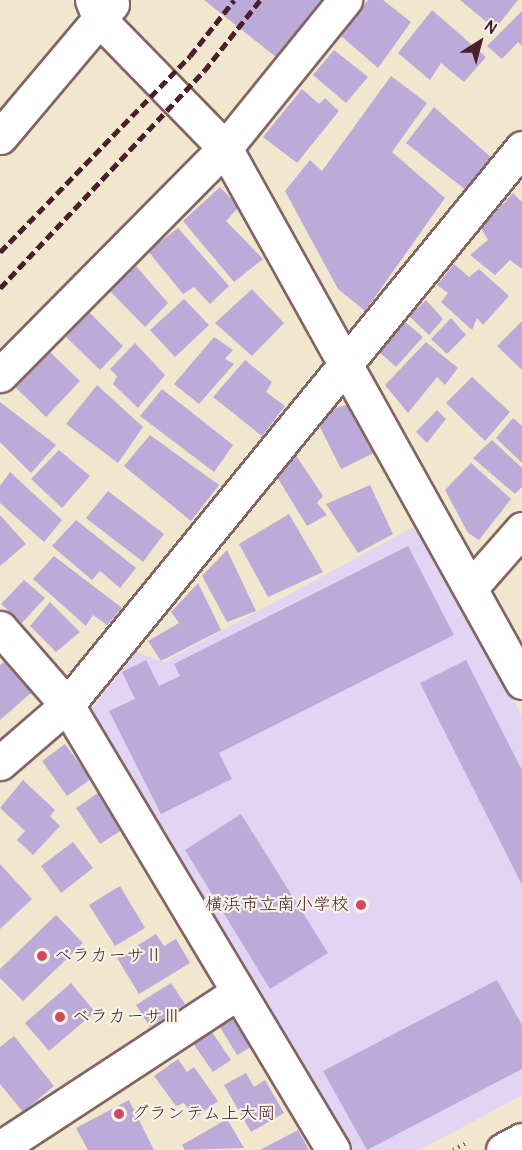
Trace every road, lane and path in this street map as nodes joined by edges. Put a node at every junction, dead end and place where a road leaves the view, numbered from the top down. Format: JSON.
{"nodes":[{"id":1,"x":345,"y":0,"type":"edge"},
{"id":2,"x":102,"y":7,"type":"edge"},
{"id":3,"x":0,"y":137,"type":"edge"},
{"id":4,"x":225,"y":148,"type":"junction"},
{"id":5,"x":522,"y":148,"type":"edge"},
{"id":6,"x":346,"y":364,"type":"junction"},
{"id":7,"x":0,"y":375,"type":"edge"},
{"id":8,"x":522,"y":530,"type":"edge"},
{"id":9,"x":472,"y":586,"type":"junction"},
{"id":10,"x":0,"y":628,"type":"edge"},
{"id":11,"x":522,"y":682,"type":"edge"},
{"id":12,"x":66,"y":705,"type":"junction"},
{"id":13,"x":0,"y":763,"type":"edge"},
{"id":14,"x":237,"y":993,"type":"junction"},
{"id":15,"x":522,"y":1140,"type":"edge"},
{"id":16,"x":0,"y":1148,"type":"edge"},
{"id":17,"x":333,"y":1150,"type":"edge"},
{"id":18,"x":503,"y":1150,"type":"edge"}],
"edges":[{"from":1,"to":4,"type":"street"},
{"from":2,"to":3,"type":"street"},
{"from":2,"to":4,"type":"street"},
{"from":4,"to":6,"type":"street"},
{"from":4,"to":7,"type":"street"},
{"from":5,"to":6,"type":"street"},
{"from":6,"to":9,"type":"street"},
{"from":6,"to":12,"type":"street"},
{"from":8,"to":9,"type":"street"},
{"from":9,"to":11,"type":"street"},
{"from":10,"to":12,"type":"street"},
{"from":12,"to":13,"type":"street"},
{"from":12,"to":14,"type":"street"},
{"from":14,"to":16,"type":"street"},
{"from":14,"to":17,"type":"street"},
{"from":15,"to":18,"type":"street"}]}
